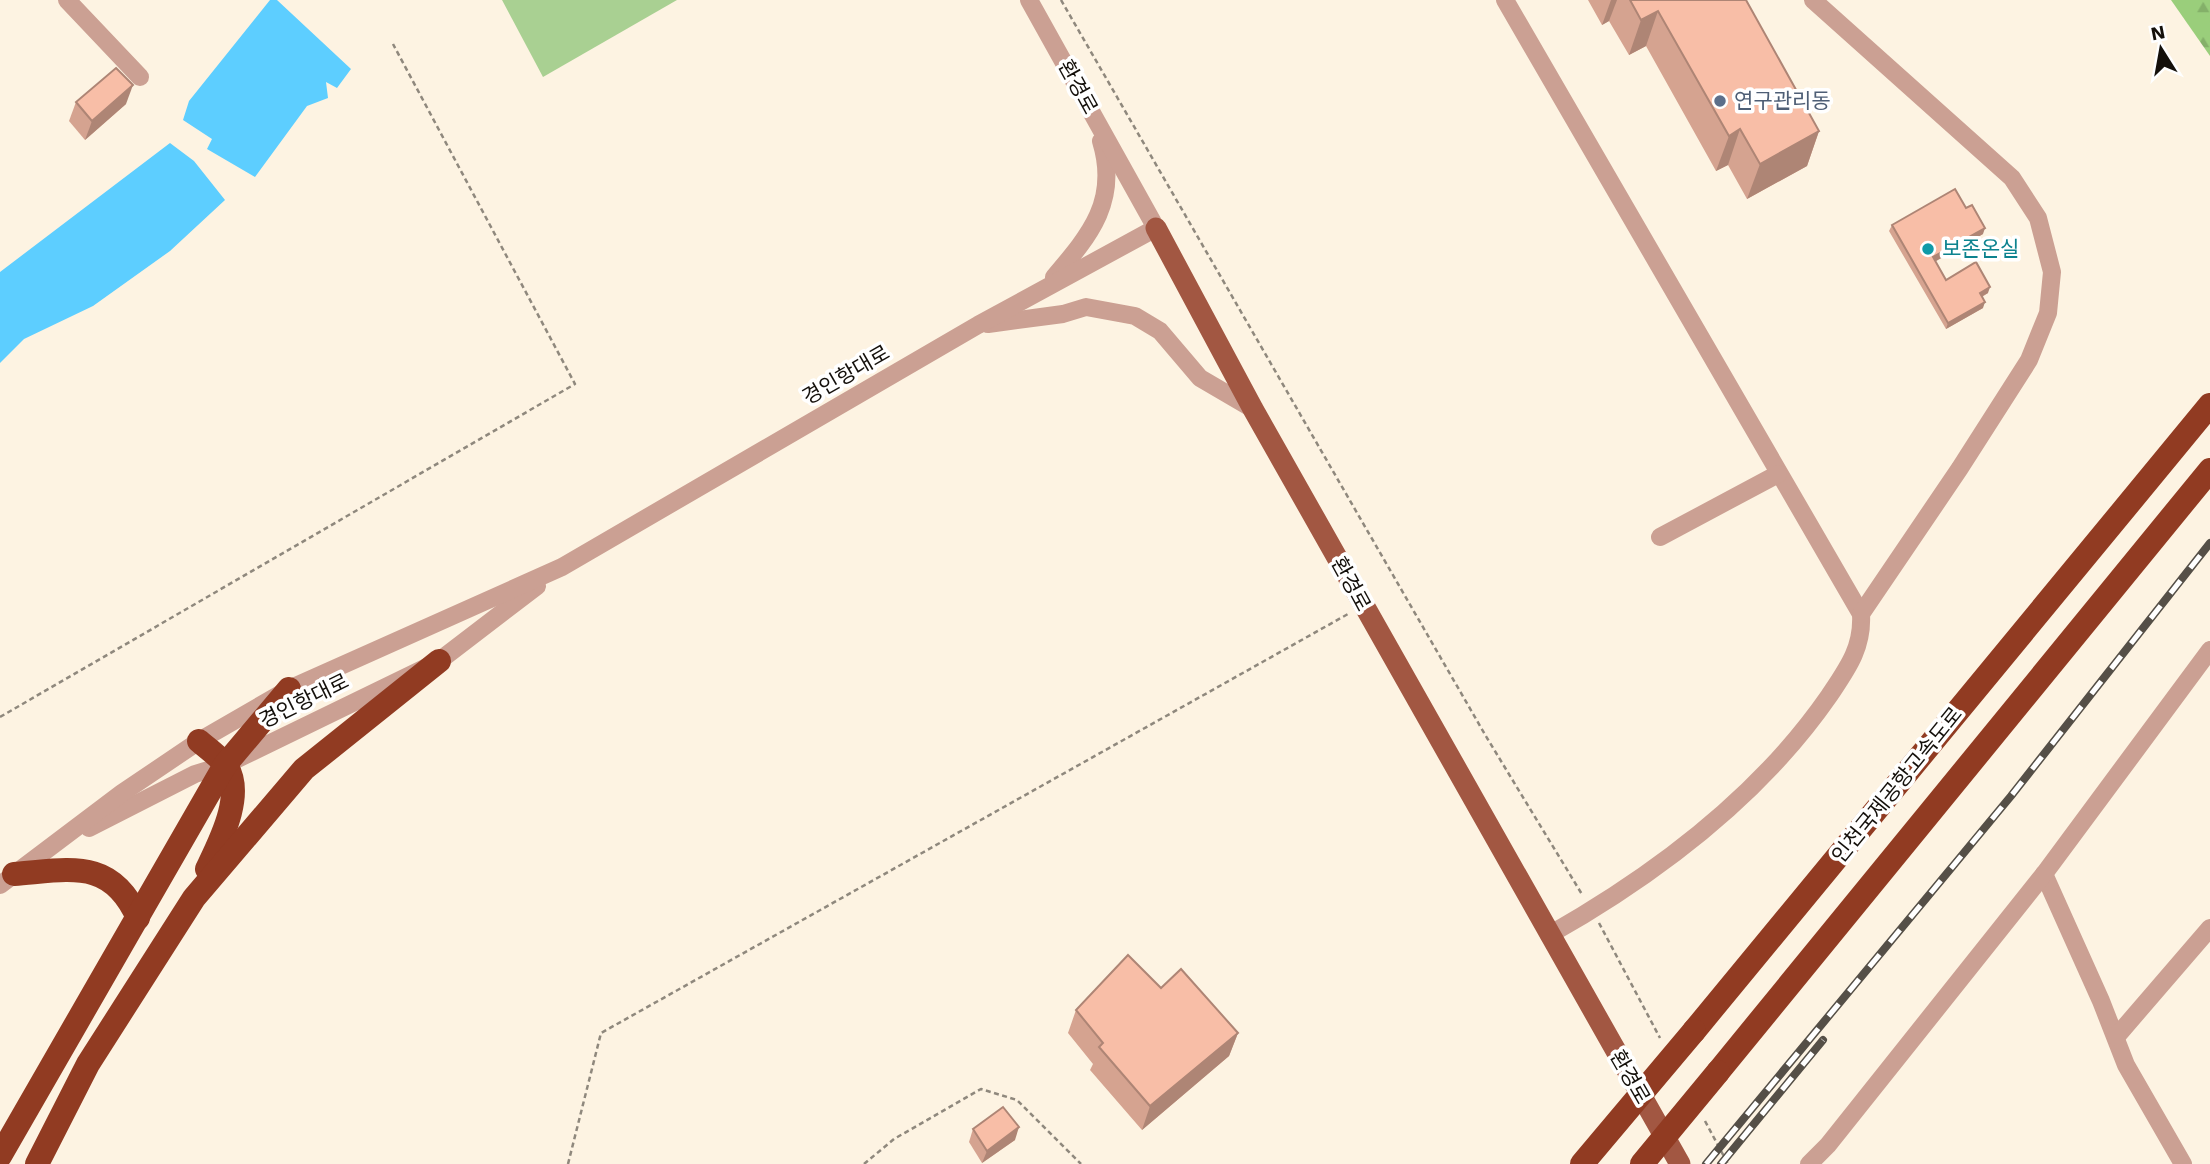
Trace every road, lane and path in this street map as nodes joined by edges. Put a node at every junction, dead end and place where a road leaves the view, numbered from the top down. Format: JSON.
{"nodes":[{"id":1,"x":67,"y":0,"type":"edge"},
{"id":2,"x":1029,"y":0,"type":"edge"},
{"id":3,"x":1061,"y":0,"type":"edge"},
{"id":4,"x":1505,"y":0,"type":"edge"},
{"id":5,"x":1813,"y":0,"type":"edge"},
{"id":6,"x":393,"y":44,"type":"dead end"},
{"id":7,"x":140,"y":77,"type":"dead end"},
{"id":8,"x":1076,"y":83,"type":"junction"},
{"id":9,"x":1156,"y":228,"type":"junction"},
{"id":10,"x":1048,"y":285,"type":"junction"},
{"id":11,"x":978,"y":325,"type":"junction"},
{"id":12,"x":2210,"y":405,"type":"edge"},
{"id":13,"x":1253,"y":409,"type":"junction"},
{"id":14,"x":2210,"y":470,"type":"edge"},
{"id":15,"x":1778,"y":474,"type":"junction"},
{"id":16,"x":1660,"y":537,"type":"dead end"},
{"id":17,"x":562,"y":567,"type":"junction"},
{"id":18,"x":1363,"y":605,"type":"junction"},
{"id":19,"x":1861,"y":614,"type":"junction"},
{"id":20,"x":2210,"y":650,"type":"edge"},
{"id":21,"x":439,"y":661,"type":"junction"},
{"id":22,"x":289,"y":689,"type":"junction"},
{"id":23,"x":0,"y":718,"type":"edge"},
{"id":24,"x":199,"y":741,"type":"junction"},
{"id":25,"x":225,"y":765,"type":"junction"},
{"id":26,"x":50,"y":848,"type":"junction"},
{"id":27,"x":2044,"y":874,"type":"junction"},
{"id":28,"x":7,"y":880,"type":"edge"},
{"id":29,"x":194,"y":898,"type":"junction"},
{"id":30,"x":1592,"y":911,"type":"junction"},
{"id":31,"x":138,"y":918,"type":"junction"},
{"id":32,"x":2210,"y":928,"type":"edge"},
{"id":33,"x":1549,"y":936,"type":"junction"},
{"id":34,"x":2116,"y":1037,"type":"junction"},
{"id":35,"x":1663,"y":1043,"type":"dead end"},
{"id":36,"x":1702,"y":1116,"type":"dead end"},
{"id":37,"x":0,"y":1156,"type":"edge"},
{"id":38,"x":37,"y":1164,"type":"edge"},
{"id":39,"x":568,"y":1164,"type":"edge"},
{"id":40,"x":864,"y":1164,"type":"edge"},
{"id":41,"x":1081,"y":1164,"type":"edge"},
{"id":42,"x":1582,"y":1164,"type":"edge"},
{"id":43,"x":1642,"y":1164,"type":"edge"},
{"id":44,"x":1680,"y":1164,"type":"edge"},
{"id":45,"x":1728,"y":1164,"type":"edge"},
{"id":46,"x":1809,"y":1164,"type":"edge"},
{"id":47,"x":2183,"y":1164,"type":"edge"}],
"edges":[{"from":1,"to":7,"type":"street"},
{"from":2,"to":8,"type":"street","name":"환경로"},
{"from":3,"to":30,"type":"path"},
{"from":4,"to":15,"type":"street"},
{"from":5,"to":19,"type":"street"},
{"from":6,"to":23,"type":"path"},
{"from":8,"to":9,"type":"street","name":"환경로"},
{"from":8,"to":10,"type":"street"},
{"from":9,"to":10,"type":"street","name":"경인항대로"},
{"from":9,"to":13,"type":"main road","name":"환경로"},
{"from":10,"to":11,"type":"street","name":"경인항대로"},
{"from":11,"to":13,"type":"street"},
{"from":11,"to":17,"type":"street","name":"경인항대로"},
{"from":12,"to":42,"type":"highway","name":"인천국제공항고속도로","bridge":true},
{"from":13,"to":18,"type":"main road","name":"환경로"},
{"from":14,"to":43,"type":"highway","name":"인천국제공항고속도로","bridge":true},
{"from":15,"to":16,"type":"street"},
{"from":15,"to":19,"type":"street"},
{"from":17,"to":21,"type":"street","name":"경인항대로"},
{"from":17,"to":22,"type":"street","name":"경인항대로"},
{"from":18,"to":33,"type":"main road","name":"환경로"},
{"from":18,"to":39,"type":"path"},
{"from":19,"to":30,"type":"street"},
{"from":20,"to":27,"type":"street"},
{"from":21,"to":25,"type":"street","name":"경인항대로"},
{"from":21,"to":29,"type":"highway"},
{"from":22,"to":24,"type":"street","name":"경인항대로"},
{"from":22,"to":25,"type":"highway"},
{"from":24,"to":25,"type":"highway"},
{"from":24,"to":26,"type":"street","name":"경인항대로"},
{"from":25,"to":26,"type":"street","name":"경인항대로"},
{"from":25,"to":29,"type":"highway"},
{"from":25,"to":31,"type":"highway"},
{"from":26,"to":28,"type":"street","name":"경인항대로"},
{"from":27,"to":34,"type":"street"},
{"from":27,"to":46,"type":"street"},
{"from":28,"to":31,"type":"highway"},
{"from":29,"to":38,"type":"highway"},
{"from":30,"to":33,"type":"street"},
{"from":30,"to":35,"type":"path"},
{"from":31,"to":37,"type":"highway"},
{"from":32,"to":34,"type":"street"},
{"from":33,"to":44,"type":"main road","name":"환경로"},
{"from":34,"to":47,"type":"street"},
{"from":36,"to":45,"type":"path"},
{"from":40,"to":41,"type":"path"}]}
